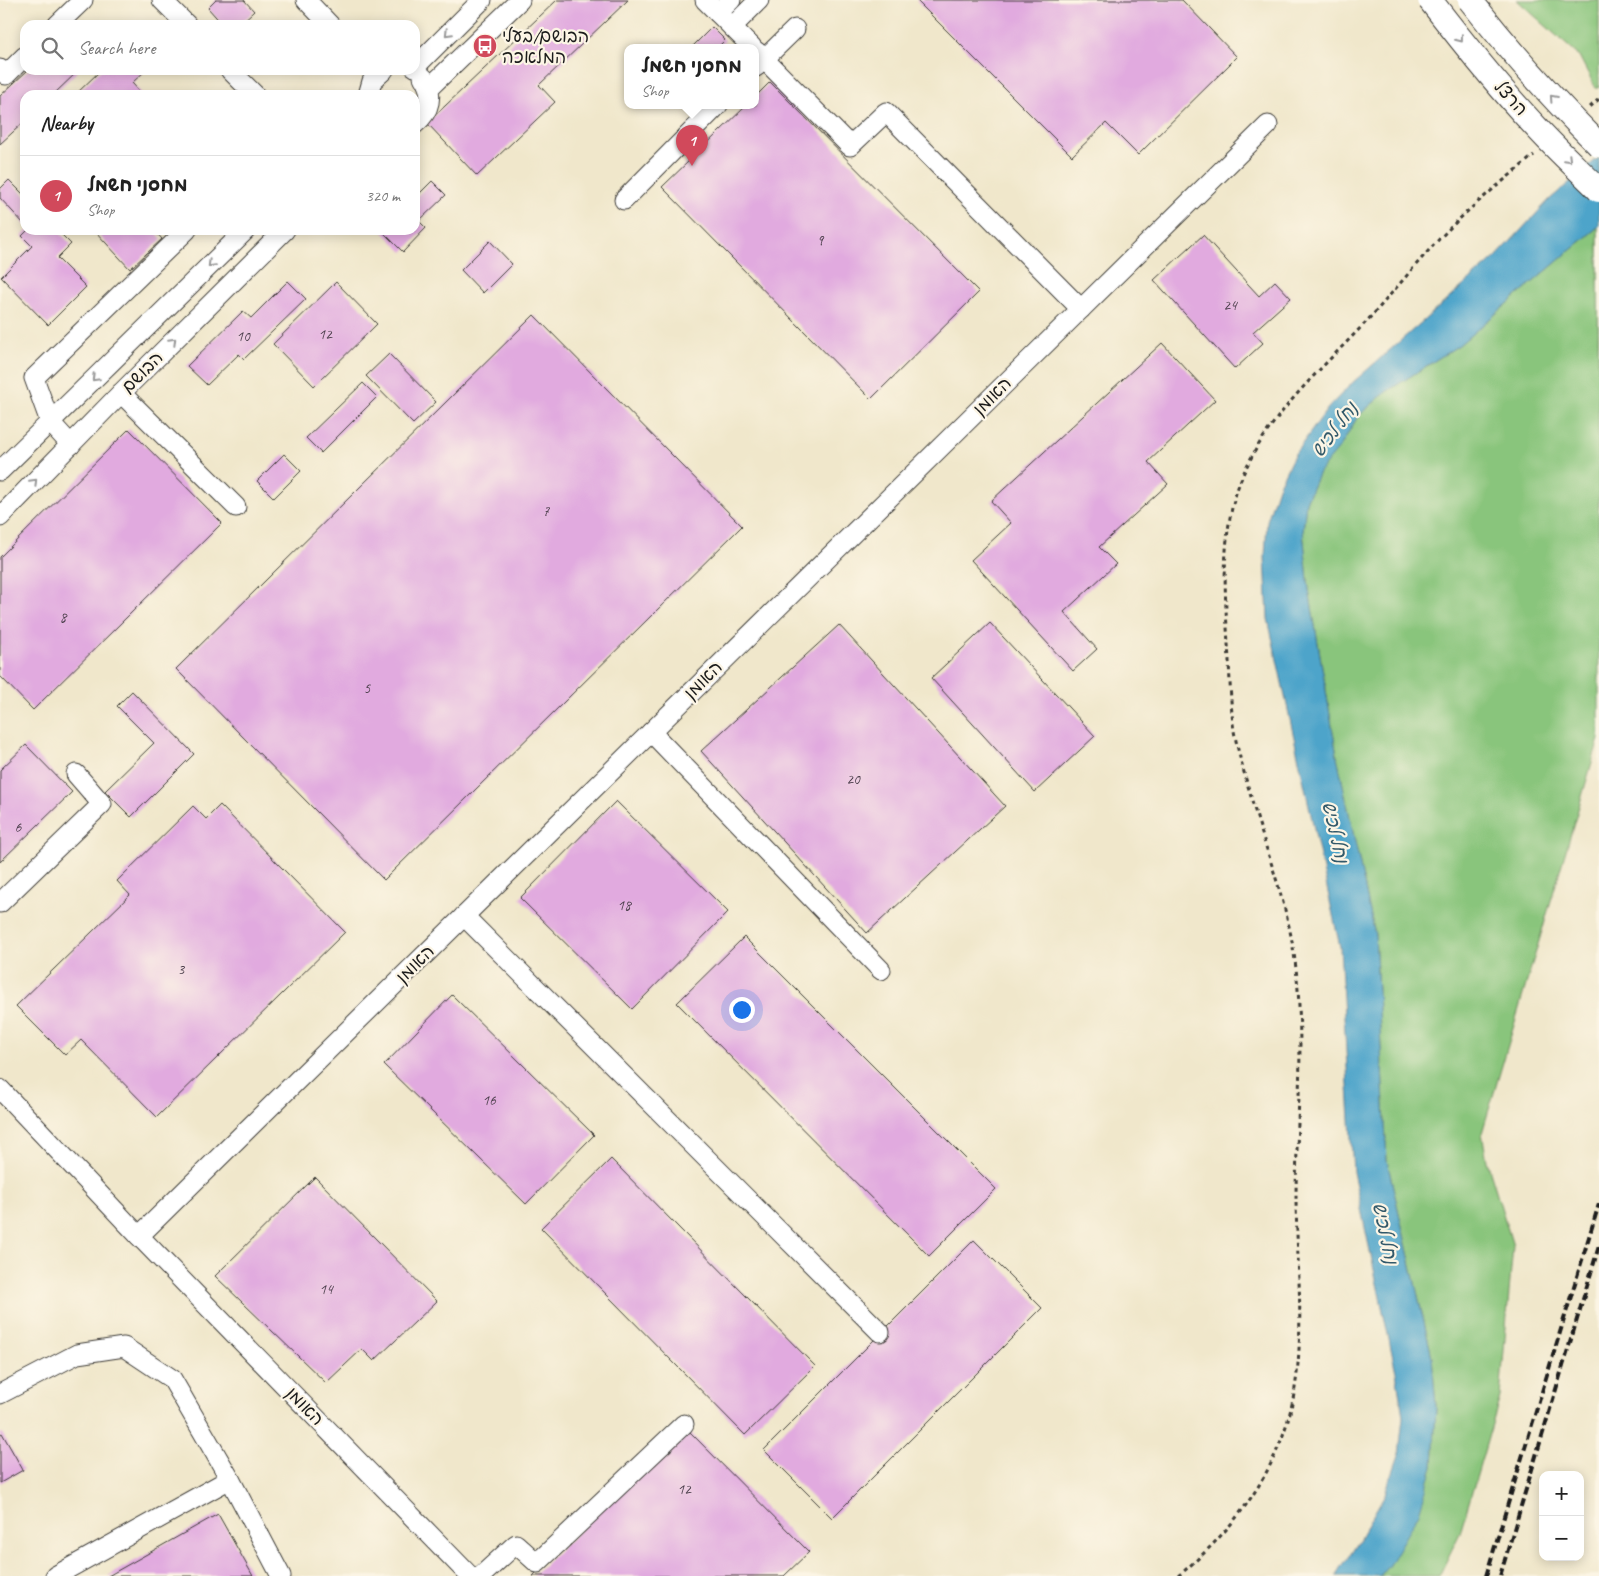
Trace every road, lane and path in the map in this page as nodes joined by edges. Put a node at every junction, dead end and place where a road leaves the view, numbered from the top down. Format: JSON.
{"nodes":[{"id":1,"x":83,"y":0,"type":"edge"},
{"id":2,"x":162,"y":0,"type":"edge"},
{"id":3,"x":306,"y":0,"type":"edge"},
{"id":4,"x":482,"y":0,"type":"edge"},
{"id":5,"x":520,"y":0,"type":"edge"},
{"id":6,"x":759,"y":0,"type":"edge"},
{"id":7,"x":1430,"y":0,"type":"edge"},
{"id":8,"x":1470,"y":0,"type":"edge"},
{"id":9,"x":718,"y":4,"type":"edge"},
{"id":10,"x":63,"y":20,"type":"edge"},
{"id":11,"x":182,"y":20,"type":"edge"},
{"id":12,"x":325,"y":20,"type":"edge"},
{"id":13,"x":732,"y":27,"type":"junction"},
{"id":14,"x":795,"y":29,"type":"dead end"},
{"id":15,"x":747,"y":44,"type":"edge"},
{"id":16,"x":759,"y":55,"type":"edge"},
{"id":17,"x":759,"y":58,"type":"edge"},
{"id":18,"x":20,"y":61,"type":"edge"},
{"id":19,"x":420,"y":63,"type":"edge"},
{"id":20,"x":0,"y":69,"type":"edge"},
{"id":21,"x":420,"y":74,"type":"edge"},
{"id":22,"x":235,"y":75,"type":"edge"},
{"id":23,"x":376,"y":75,"type":"edge"},
{"id":24,"x":429,"y":88,"type":"junction"},
{"id":25,"x":249,"y":90,"type":"edge"},
{"id":26,"x":369,"y":90,"type":"edge"},
{"id":27,"x":1599,"y":99,"type":"edge"},
{"id":28,"x":714,"y":109,"type":"edge"},
{"id":29,"x":1586,"y":110,"type":"dead end"},
{"id":30,"x":420,"y":120,"type":"edge"},
{"id":31,"x":1268,"y":125,"type":"dead end"},
{"id":32,"x":1599,"y":145,"type":"edge"},
{"id":33,"x":1536,"y":153,"type":"dead end"},
{"id":34,"x":1599,"y":190,"type":"edge"},
{"id":35,"x":624,"y":200,"type":"dead end"},
{"id":36,"x":182,"y":235,"type":"edge"},
{"id":37,"x":241,"y":235,"type":"edge"},
{"id":38,"x":280,"y":235,"type":"edge"},
{"id":39,"x":1081,"y":309,"type":"junction"},
{"id":40,"x":121,"y":393,"type":"junction"},
{"id":41,"x":50,"y":422,"type":"junction"},
{"id":42,"x":70,"y":445,"type":"junction"},
{"id":43,"x":0,"y":471,"type":"edge"},
{"id":44,"x":236,"y":507,"type":"dead end"},
{"id":45,"x":0,"y":517,"type":"edge"},
{"id":46,"x":651,"y":732,"type":"junction"},
{"id":47,"x":76,"y":774,"type":"dead end"},
{"id":48,"x":0,"y":904,"type":"edge"},
{"id":49,"x":464,"y":916,"type":"junction"},
{"id":50,"x":881,"y":970,"type":"dead end"},
{"id":51,"x":0,"y":1089,"type":"edge"},
{"id":52,"x":139,"y":1236,"type":"junction"},
{"id":53,"x":880,"y":1332,"type":"dead end"},
{"id":54,"x":0,"y":1394,"type":"edge"},
{"id":55,"x":684,"y":1424,"type":"dead end"},
{"id":56,"x":230,"y":1479,"type":"junction"},
{"id":57,"x":55,"y":1576,"type":"edge"},
{"id":58,"x":281,"y":1576,"type":"edge"},
{"id":59,"x":470,"y":1576,"type":"edge"},
{"id":60,"x":481,"y":1576,"type":"edge"},
{"id":61,"x":1178,"y":1576,"type":"edge"}],
"edges":[{"from":1,"to":10,"type":"street"},
{"from":2,"to":11,"type":"street"},
{"from":3,"to":12,"type":"street"},
{"from":4,"to":19,"type":"street","one_way":true},
{"from":5,"to":24,"type":"street"},
{"from":6,"to":13,"type":"street"},
{"from":7,"to":34,"type":"main road","name":"הרצל","one_way":true,"bridge":true},
{"from":32,"to":8,"type":"main road","name":"הרצל","one_way":true,"bridge":true},
{"from":9,"to":13,"type":"street"},
{"from":13,"to":15,"type":"street"},
{"from":14,"to":16,"type":"street"},
{"from":17,"to":39,"type":"street"},
{"from":18,"to":20,"type":"street"},
{"from":21,"to":24,"type":"street"},
{"from":22,"to":25,"type":"street"},
{"from":23,"to":26,"type":"street"},
{"from":24,"to":30,"type":"street"},
{"from":27,"to":29,"type":"path"},
{"from":28,"to":35,"type":"street"},
{"from":31,"to":39,"type":"street","name":"האומן"},
{"from":33,"to":61,"type":"path"},
{"from":36,"to":41,"type":"street"},
{"from":37,"to":41,"type":"street","name":"הבושם","one_way":true},
{"from":40,"to":38,"type":"street","name":"הבושם","one_way":true},
{"from":39,"to":46,"type":"street","name":"האומן"},
{"from":40,"to":42,"type":"street","name":"הבושם"},
{"from":40,"to":44,"type":"street"},
{"from":41,"to":42,"type":"street"},
{"from":41,"to":43,"type":"street","name":"הבושם"},
{"from":45,"to":42,"type":"street","name":"הבושם","one_way":true},
{"from":46,"to":49,"type":"street","name":"האומן"},
{"from":46,"to":50,"type":"street"},
{"from":47,"to":48,"type":"street"},
{"from":49,"to":52,"type":"street","name":"האומן"},
{"from":49,"to":53,"type":"street"},
{"from":51,"to":52,"type":"street","name":"האומן"},
{"from":52,"to":59,"type":"street","name":"האומן"},
{"from":54,"to":56,"type":"street"},
{"from":55,"to":60,"type":"street"},
{"from":56,"to":57,"type":"street"},
{"from":56,"to":58,"type":"street"}]}
